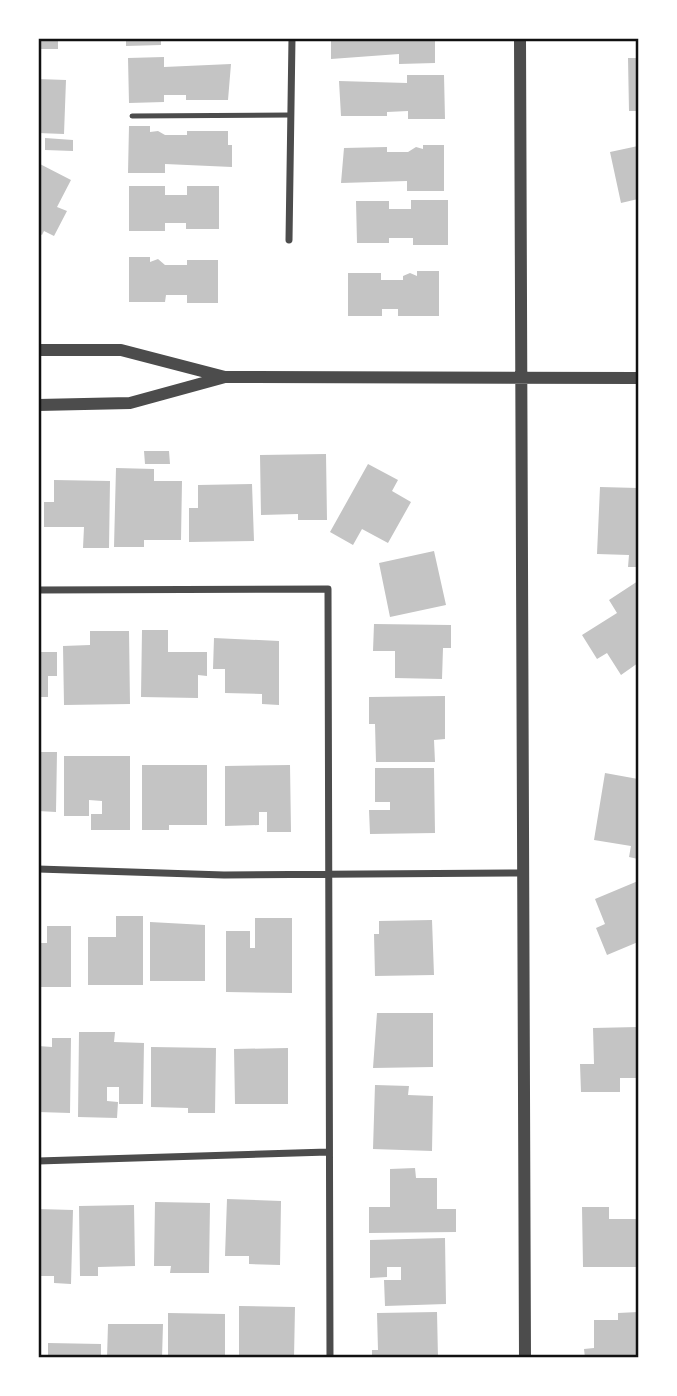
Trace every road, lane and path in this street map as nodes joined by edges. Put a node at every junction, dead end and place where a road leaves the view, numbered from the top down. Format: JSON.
{"nodes":[{"id":1,"x":292,"y":38,"type":"edge"},
{"id":2,"x":520,"y":38,"type":"edge"},
{"id":3,"x":291,"y":115,"type":"junction"},
{"id":4,"x":132,"y":116,"type":"dead end"},
{"id":5,"x":289,"y":240,"type":"dead end"},
{"id":6,"x":38,"y":350,"type":"edge"},
{"id":7,"x":225,"y":377,"type":"junction"},
{"id":8,"x":520,"y":378,"type":"junction"},
{"id":9,"x":639,"y":378,"type":"edge"},
{"id":10,"x":38,"y":405,"type":"edge"},
{"id":11,"x":38,"y":590,"type":"edge"},
{"id":12,"x":38,"y":869,"type":"edge"},
{"id":13,"x":522,"y":873,"type":"junction"},
{"id":14,"x":327,"y":874,"type":"junction"},
{"id":15,"x":328,"y":1152,"type":"junction"},
{"id":16,"x":38,"y":1161,"type":"edge"},
{"id":17,"x":330,"y":1357,"type":"edge"},
{"id":18,"x":525,"y":1357,"type":"edge"}],
"edges":[{"from":1,"to":3,"type":"street"},
{"from":2,"to":8,"type":"street"},
{"from":3,"to":4,"type":"lane"},
{"from":3,"to":5,"type":"street"},
{"from":6,"to":7,"type":"street"},
{"from":7,"to":8,"type":"street"},
{"from":7,"to":10,"type":"street"},
{"from":8,"to":9,"type":"street"},
{"from":8,"to":13,"type":"street"},
{"from":11,"to":14,"type":"street"},
{"from":12,"to":14,"type":"street"},
{"from":13,"to":14,"type":"street"},
{"from":13,"to":18,"type":"street"},
{"from":14,"to":15,"type":"street"},
{"from":15,"to":16,"type":"street"},
{"from":15,"to":17,"type":"street"}]}
